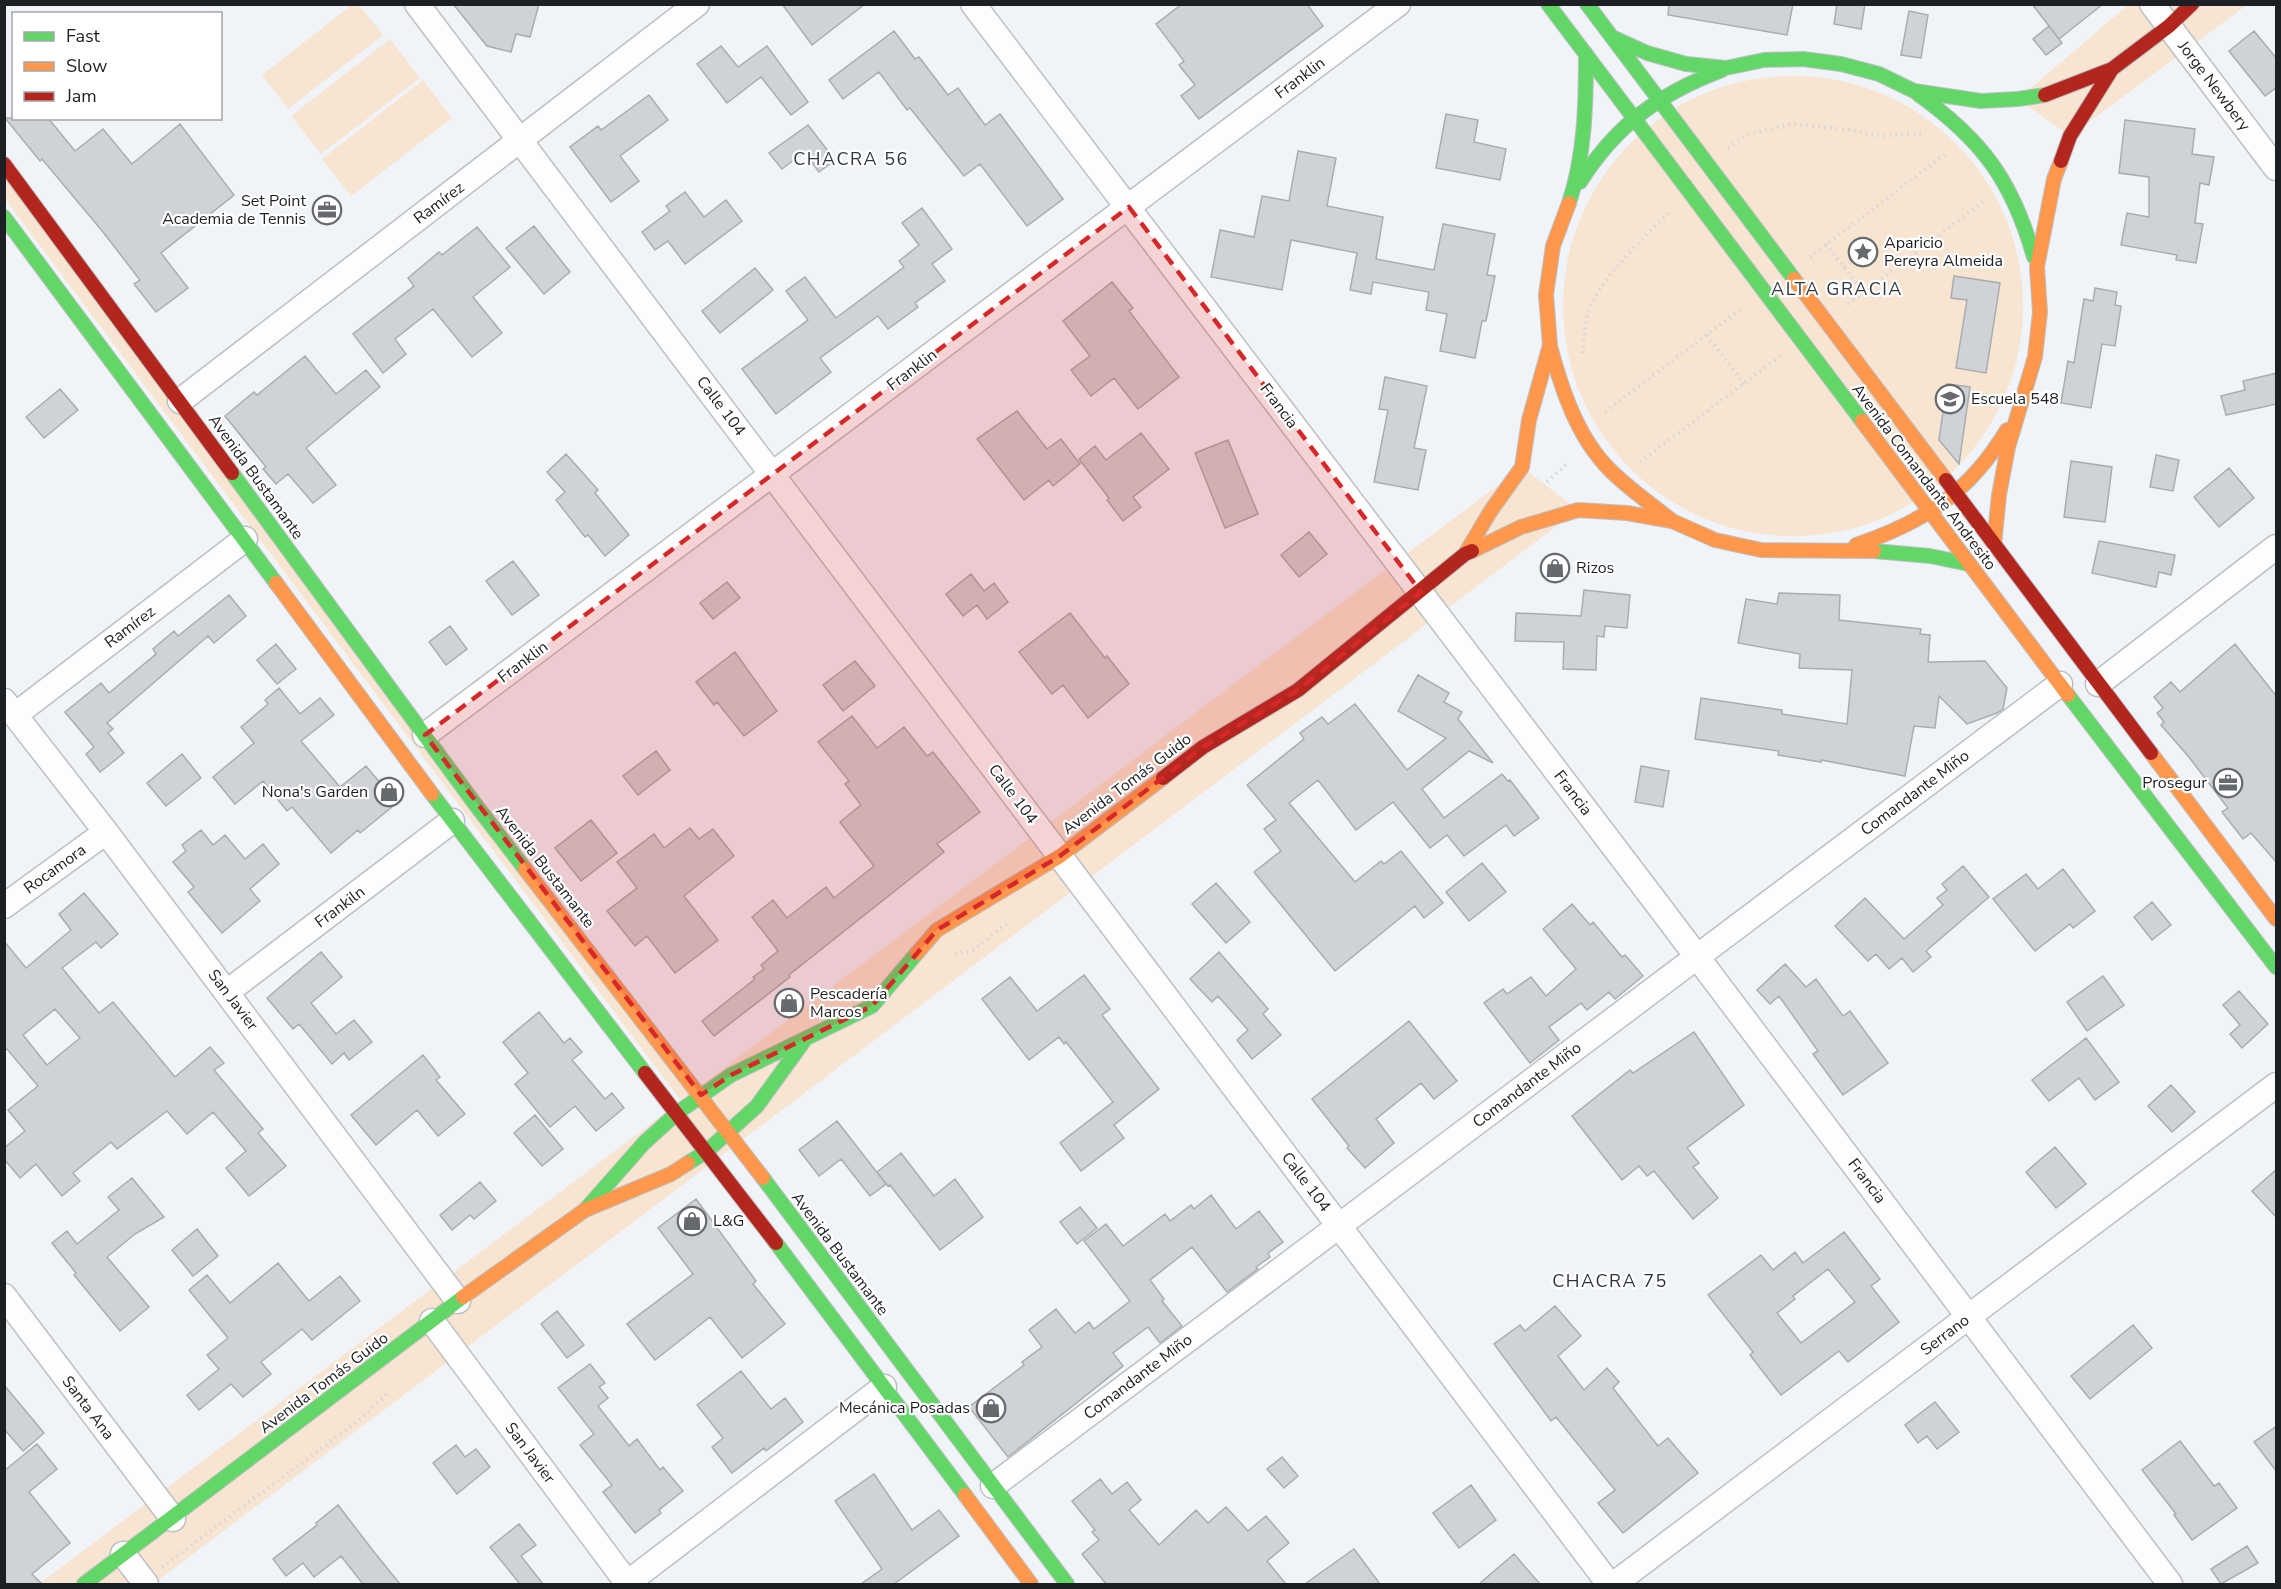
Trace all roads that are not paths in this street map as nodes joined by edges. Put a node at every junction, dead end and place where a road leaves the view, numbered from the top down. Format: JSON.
{"nodes":[{"id":1,"x":417,"y":4,"type":"edge"},
{"id":2,"x":697,"y":4,"type":"edge"},
{"id":3,"x":973,"y":4,"type":"edge"},
{"id":4,"x":1398,"y":4,"type":"edge"},
{"id":5,"x":1548,"y":4,"type":"edge"},
{"id":6,"x":1587,"y":4,"type":"edge"},
{"id":7,"x":2152,"y":4,"type":"edge"},
{"id":8,"x":2192,"y":4,"type":"edge"},
{"id":9,"x":2169,"y":26,"type":"junction"},
{"id":10,"x":1610,"y":36,"type":"junction"},
{"id":11,"x":1586,"y":54,"type":"junction"},
{"id":12,"x":1726,"y":68,"type":"junction"},
{"id":13,"x":2112,"y":69,"type":"junction"},
{"id":14,"x":1914,"y":91,"type":"junction"},
{"id":15,"x":1658,"y":99,"type":"junction"},
{"id":16,"x":1633,"y":117,"type":"junction"},
{"id":17,"x":519,"y":141,"type":"junction"},
{"id":18,"x":4,"y":164,"type":"edge"},
{"id":19,"x":2277,"y":168,"type":"edge"},
{"id":20,"x":1570,"y":199,"type":"junction"},
{"id":21,"x":1129,"y":207,"type":"junction"},
{"id":22,"x":4,"y":217,"type":"edge"},
{"id":23,"x":2037,"y":267,"type":"junction"},
{"id":24,"x":1792,"y":303,"type":"junction"},
{"id":25,"x":1550,"y":345,"type":"junction"},
{"id":26,"x":2022,"y":399,"type":"junction"},
{"id":27,"x":180,"y":401,"type":"junction"},
{"id":28,"x":773,"y":474,"type":"junction"},
{"id":29,"x":1955,"y":494,"type":"junction"},
{"id":30,"x":1930,"y":512,"type":"junction"},
{"id":31,"x":1672,"y":520,"type":"junction"},
{"id":32,"x":245,"y":539,"type":"junction"},
{"id":33,"x":1994,"y":545,"type":"junction"},
{"id":34,"x":2277,"y":547,"type":"edge"},
{"id":35,"x":1807,"y":552,"type":"junction"},
{"id":36,"x":1465,"y":554,"type":"junction"},
{"id":37,"x":1970,"y":564,"type":"junction"},
{"id":38,"x":1421,"y":592,"type":"junction"},
{"id":39,"x":2060,"y":684,"type":"junction"},
{"id":40,"x":2098,"y":684,"type":"junction"},
{"id":41,"x":10,"y":708,"type":"edge"},
{"id":42,"x":425,"y":735,"type":"junction"},
{"id":43,"x":452,"y":821,"type":"junction"},
{"id":44,"x":106,"y":832,"type":"junction"},
{"id":45,"x":1060,"y":856,"type":"junction"},
{"id":46,"x":4,"y":906,"type":"edge"},
{"id":47,"x":2277,"y":919,"type":"edge"},
{"id":48,"x":1697,"y":957,"type":"junction"},
{"id":49,"x":2277,"y":967,"type":"edge"},
{"id":50,"x":227,"y":992,"type":"junction"},
{"id":51,"x":809,"y":1035,"type":"junction"},
{"id":52,"x":2277,"y":1085,"type":"edge"},
{"id":53,"x":701,"y":1096,"type":"junction"},
{"id":54,"x":677,"y":1113,"type":"junction"},
{"id":55,"x":729,"y":1133,"type":"junction"},
{"id":56,"x":707,"y":1150,"type":"junction"},
{"id":57,"x":585,"y":1210,"type":"junction"},
{"id":58,"x":1339,"y":1226,"type":"junction"},
{"id":59,"x":4,"y":1296,"type":"edge"},
{"id":60,"x":458,"y":1301,"type":"junction"},
{"id":61,"x":1970,"y":1316,"type":"junction"},
{"id":62,"x":432,"y":1321,"type":"junction"},
{"id":63,"x":884,"y":1387,"type":"junction"},
{"id":64,"x":993,"y":1486,"type":"junction"},
{"id":65,"x":173,"y":1519,"type":"junction"},
{"id":66,"x":123,"y":1554,"type":"junction"},
{"id":67,"x":84,"y":1584,"type":"edge"},
{"id":68,"x":146,"y":1584,"type":"edge"},
{"id":69,"x":628,"y":1584,"type":"edge"},
{"id":70,"x":1031,"y":1584,"type":"edge"},
{"id":71,"x":1067,"y":1584,"type":"edge"},
{"id":72,"x":1609,"y":1584,"type":"edge"},
{"id":73,"x":1614,"y":1584,"type":"edge"},
{"id":74,"x":2170,"y":1584,"type":"edge"}],
"edges":[{"from":1,"to":17,"type":"street","name":"Calle 104"},
{"from":2,"to":17,"type":"street","name":"Ramírez"},
{"from":3,"to":21,"type":"street","name":"Francia"},
{"from":4,"to":21,"type":"street","name":"Franklin"},
{"from":5,"to":11,"type":"main road","name":"Avenida Comandante Andresito"},
{"from":6,"to":10,"type":"main road","name":"Avenida Comandante Andresito"},
{"from":7,"to":9,"type":"street","name":"Jorge Newbery"},
{"from":8,"to":9,"type":"main road","name":"Avenida Tomás Guido"},
{"from":9,"to":13,"type":"main road","name":"Avenida Tomás Guido"},
{"from":9,"to":19,"type":"street","name":"Jorge Newbery"},
{"from":10,"to":12,"type":"main road","name":"Avenida Tomás Guido"},
{"from":10,"to":15,"type":"main road","name":"Avenida Comandante Andresito"},
{"from":11,"to":16,"type":"main road","name":"Avenida Comandante Andresito"},
{"from":11,"to":20,"type":"main road","name":"Avenida Tomás Guido"},
{"from":12,"to":14,"type":"main road","name":"Avenida Tomás Guido"},
{"from":12,"to":15,"type":"main road"},
{"from":13,"to":14,"type":"main road","name":"Avenida Tomás Guido"},
{"from":13,"to":23,"type":"main road","name":"Avenida Tomás Guido"},
{"from":14,"to":23,"type":"main road","name":"Avenida Tomás Guido"},
{"from":15,"to":16,"type":"main road"},
{"from":15,"to":24,"type":"main road","name":"Avenida Comandante Andresito"},
{"from":16,"to":20,"type":"main road"},
{"from":16,"to":24,"type":"main road","name":"Avenida Comandante Andresito"},
{"from":17,"to":27,"type":"street","name":"Ramírez"},
{"from":17,"to":28,"type":"street","name":"Calle 104"},
{"from":18,"to":27,"type":"main road","name":"Avenida Bustamante"},
{"from":20,"to":25,"type":"main road","name":"Avenida Tomás Guido"},
{"from":21,"to":28,"type":"street","name":"Franklin"},
{"from":21,"to":38,"type":"street","name":"Francia"},
{"from":22,"to":32,"type":"main road"},
{"from":23,"to":26,"type":"main road","name":"Avenida Tomás Guido"},
{"from":24,"to":29,"type":"main road","name":"Avenida Comandante Andresito"},
{"from":24,"to":30,"type":"main road","name":"Avenida Comandante Andresito"},
{"from":25,"to":31,"type":"main road","name":"Avenida Tomás Guido"},
{"from":25,"to":36,"type":"main road","name":"Avenida Tomás Guido"},
{"from":26,"to":29,"type":"main road","name":"Avenida Tomás Guido"},
{"from":26,"to":33,"type":"main road","name":"Avenida Tomás Guido"},
{"from":27,"to":42,"type":"main road","name":"Avenida Bustamante"},
{"from":28,"to":42,"type":"street","name":"Franklin"},
{"from":28,"to":45,"type":"street","name":"Calle 104"},
{"from":29,"to":30,"type":"main road","name":"Avenida Tomás Guido"},
{"from":29,"to":33,"type":"main road","name":"Avenida Comandante Andresito"},
{"from":30,"to":35,"type":"main road","name":"Avenida Tomás Guido"},
{"from":30,"to":37,"type":"main road","name":"Avenida Comandante Andresito"},
{"from":31,"to":35,"type":"main road","name":"Avenida Tomás Guido"},
{"from":31,"to":36,"type":"main road","name":"Avenida Tomás Guido"},
{"from":32,"to":41,"type":"street","name":"Ramírez"},
{"from":32,"to":43,"type":"main road"},
{"from":33,"to":40,"type":"main road","name":"Avenida Comandante Andresito"},
{"from":34,"to":40,"type":"street"},
{"from":35,"to":37,"type":"main road","name":"Avenida Tomás Guido"},
{"from":36,"to":38,"type":"main road","name":"Avenida Tomás Guido"},
{"from":37,"to":39,"type":"main road","name":"Avenida Comandante Andresito"},
{"from":38,"to":45,"type":"main road","name":"Avenida Tomás Guido"},
{"from":38,"to":48,"type":"street","name":"Francia"},
{"from":39,"to":48,"type":"street","name":"Comandante Miño"},
{"from":39,"to":49,"type":"main road","name":"Avenida Comandante Andresito"},
{"from":40,"to":47,"type":"main road","name":"Avenida Comandante Andresito"},
{"from":41,"to":44,"type":"street","name":"San Javier"},
{"from":42,"to":53,"type":"main road","name":"Avenida Bustamante"},
{"from":43,"to":50,"type":"street","name":"Frankiln"},
{"from":43,"to":54,"type":"main road"},
{"from":44,"to":46,"type":"street","name":"Rocamora"},
{"from":44,"to":50,"type":"street","name":"San Javier"},
{"from":45,"to":51,"type":"main road","name":"Avenida Tomás Guido"},
{"from":45,"to":58,"type":"street","name":"Calle 104"},
{"from":48,"to":58,"type":"street","name":"Comandante Miño"},
{"from":48,"to":61,"type":"street","name":"Francia"},
{"from":50,"to":60,"type":"street","name":"San Javier"},
{"from":51,"to":53,"type":"main road","name":"Avenida Tomás Guido"},
{"from":51,"to":55,"type":"main road","name":"Avenida Tomás Guido"},
{"from":52,"to":61,"type":"street","name":"Serrano"},
{"from":53,"to":54,"type":"main road","name":"Avenida Tomás Guido"},
{"from":53,"to":55,"type":"main road","name":"Avenida Bustamante"},
{"from":54,"to":56,"type":"main road"},
{"from":54,"to":57,"type":"main road","name":"Avenida Tomás Guido"},
{"from":55,"to":56,"type":"main road","name":"Avenida Tomás Guido"},
{"from":55,"to":64,"type":"main road","name":"Avenida Bustamante"},
{"from":56,"to":57,"type":"main road","name":"Avenida Tomás Guido"},
{"from":56,"to":63,"type":"main road"},
{"from":57,"to":60,"type":"main road","name":"Avenida Tomás Guido"},
{"from":58,"to":64,"type":"street","name":"Comandante Miño"},
{"from":58,"to":72,"type":"street","name":"Calle 104"},
{"from":59,"to":65,"type":"street","name":"Santa Ana"},
{"from":60,"to":62,"type":"main road","name":"Avenida Tomás Guido"},
{"from":61,"to":73,"type":"street","name":"Serrano"},
{"from":61,"to":74,"type":"street","name":"Francia"},
{"from":62,"to":65,"type":"main road","name":"Avenida Tomás Guido"},
{"from":62,"to":69,"type":"street","name":"San Javier"},
{"from":63,"to":69,"type":"street"},
{"from":63,"to":70,"type":"main road"},
{"from":64,"to":71,"type":"main road","name":"Avenida Bustamante"},
{"from":65,"to":66,"type":"main road","name":"Avenida Tomás Guido"},
{"from":66,"to":67,"type":"main road","name":"Avenida Tomás Guido"},
{"from":66,"to":68,"type":"street"}]}
